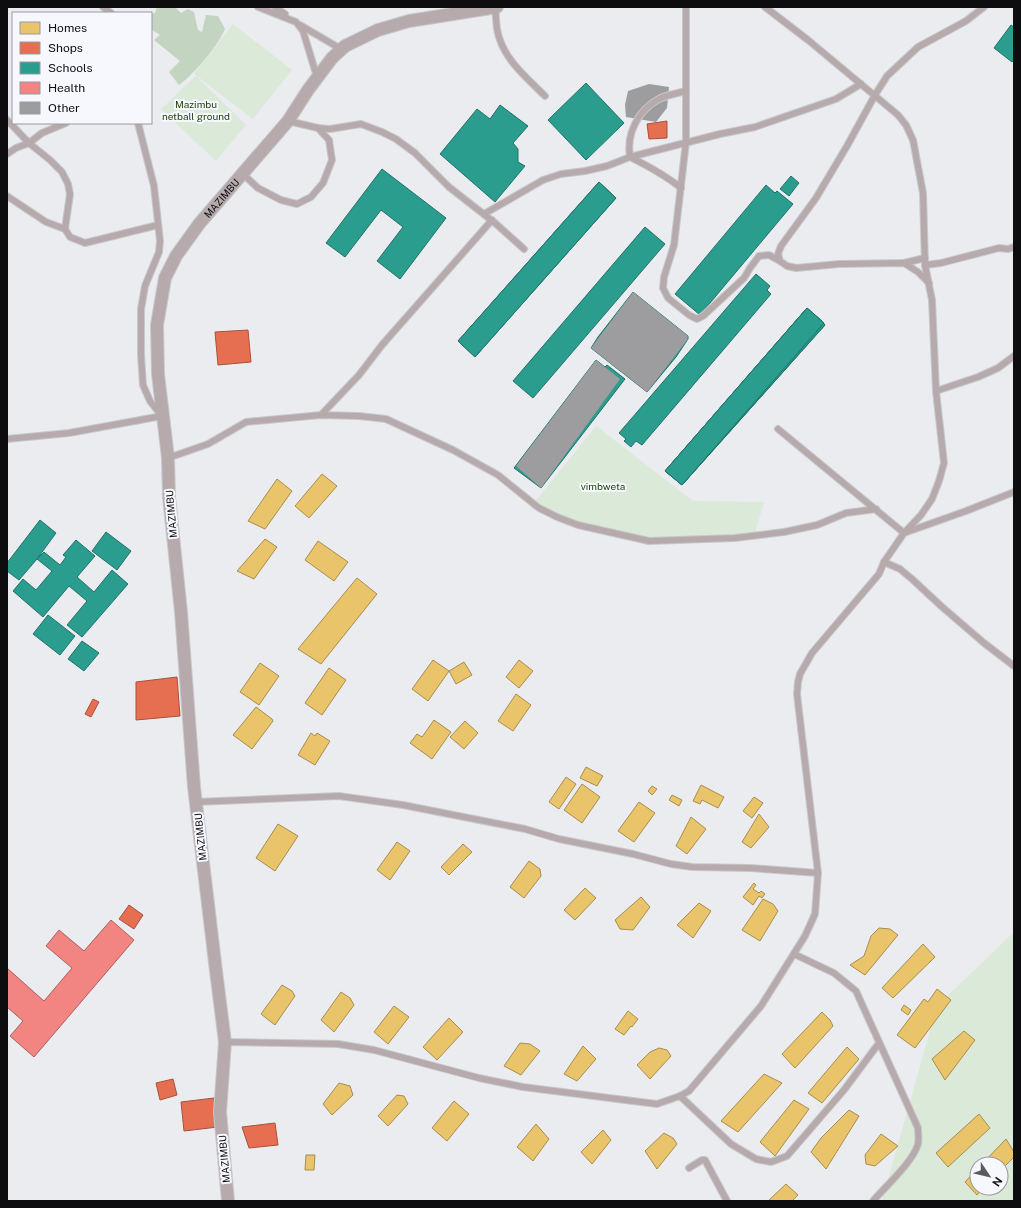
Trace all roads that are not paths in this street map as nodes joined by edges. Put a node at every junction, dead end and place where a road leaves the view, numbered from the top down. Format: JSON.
{"nodes":[{"id":1,"x":258,"y":7,"type":"edge"},
{"id":2,"x":275,"y":7,"type":"edge"},
{"id":3,"x":496,"y":7,"type":"edge"},
{"id":4,"x":686,"y":7,"type":"edge"},
{"id":5,"x":765,"y":7,"type":"edge"},
{"id":6,"x":984,"y":7,"type":"edge"},
{"id":7,"x":296,"y":22,"type":"junction"},
{"id":8,"x":341,"y":49,"type":"junction"},
{"id":9,"x":317,"y":78,"type":"junction"},
{"id":10,"x":861,"y":84,"type":"junction"},
{"id":11,"x":686,"y":91,"type":"junction"},
{"id":12,"x":875,"y":94,"type":"junction"},
{"id":13,"x":545,"y":96,"type":"dead end"},
{"id":14,"x":7,"y":120,"type":"edge"},
{"id":15,"x":288,"y":121,"type":"junction"},
{"id":16,"x":64,"y":124,"type":"edge"},
{"id":17,"x":138,"y":124,"type":"edge"},
{"id":18,"x":318,"y":128,"type":"junction"},
{"id":19,"x":686,"y":142,"type":"junction"},
{"id":20,"x":29,"y":143,"type":"junction"},
{"id":21,"x":7,"y":154,"type":"edge"},
{"id":22,"x":630,"y":157,"type":"junction"},
{"id":23,"x":243,"y":174,"type":"junction"},
{"id":24,"x":680,"y":188,"type":"junction"},
{"id":25,"x":7,"y":196,"type":"edge"},
{"id":26,"x":484,"y":214,"type":"junction"},
{"id":27,"x":492,"y":220,"type":"junction"},
{"id":28,"x":158,"y":225,"type":"junction"},
{"id":29,"x":64,"y":229,"type":"junction"},
{"id":30,"x":1014,"y":247,"type":"edge"},
{"id":31,"x":524,"y":249,"type":"dead end"},
{"id":32,"x":925,"y":258,"type":"junction"},
{"id":33,"x":780,"y":261,"type":"junction"},
{"id":34,"x":904,"y":263,"type":"junction"},
{"id":35,"x":925,"y":265,"type":"junction"},
{"id":36,"x":929,"y":283,"type":"junction"},
{"id":37,"x":1014,"y":356,"type":"edge"},
{"id":38,"x":936,"y":391,"type":"junction"},
{"id":39,"x":321,"y":414,"type":"junction"},
{"id":40,"x":162,"y":416,"type":"junction"},
{"id":41,"x":778,"y":429,"type":"dead end"},
{"id":42,"x":7,"y":439,"type":"edge"},
{"id":43,"x":168,"y":458,"type":"junction"},
{"id":44,"x":1014,"y":492,"type":"edge"},
{"id":45,"x":876,"y":509,"type":"junction"},
{"id":46,"x":904,"y":533,"type":"junction"},
{"id":47,"x":884,"y":562,"type":"junction"},
{"id":48,"x":1014,"y":666,"type":"edge"},
{"id":49,"x":196,"y":802,"type":"junction"},
{"id":50,"x":818,"y":873,"type":"junction"},
{"id":51,"x":794,"y":954,"type":"junction"},
{"id":52,"x":225,"y":1042,"type":"junction"},
{"id":53,"x":879,"y":1042,"type":"junction"},
{"id":54,"x":680,"y":1096,"type":"junction"},
{"id":55,"x":689,"y":1168,"type":"dead end"},
{"id":56,"x":228,"y":1201,"type":"edge"},
{"id":57,"x":727,"y":1201,"type":"edge"},
{"id":58,"x":873,"y":1201,"type":"edge"}],
"edges":[{"from":1,"to":7,"type":"lane"},
{"from":2,"to":7,"type":"lane"},
{"from":3,"to":8,"type":"street","name":"MAZIMBU"},
{"from":3,"to":13,"type":"lane"},
{"from":4,"to":11,"type":"lane"},
{"from":5,"to":10,"type":"lane"},
{"from":6,"to":12,"type":"lane"},
{"from":7,"to":8,"type":"lane"},
{"from":7,"to":9,"type":"lane"},
{"from":8,"to":9,"type":"street","name":"MAZIMBU"},
{"from":9,"to":15,"type":"street","name":"MAZIMBU"},
{"from":10,"to":12,"type":"lane"},
{"from":10,"to":19,"type":"lane"},
{"from":11,"to":19,"type":"lane"},
{"from":11,"to":22,"type":"lane"},
{"from":12,"to":32,"type":"lane"},
{"from":12,"to":33,"type":"lane"},
{"from":14,"to":20,"type":"lane"},
{"from":15,"to":18,"type":"lane"},
{"from":15,"to":23,"type":"street","name":"MAZIMBU"},
{"from":16,"to":20,"type":"lane"},
{"from":17,"to":28,"type":"lane"},
{"from":18,"to":23,"type":"lane"},
{"from":18,"to":26,"type":"lane"},
{"from":19,"to":22,"type":"lane"},
{"from":19,"to":24,"type":"lane"},
{"from":20,"to":21,"type":"lane"},
{"from":20,"to":29,"type":"lane"},
{"from":22,"to":24,"type":"lane"},
{"from":22,"to":26,"type":"lane"},
{"from":23,"to":40,"type":"street","name":"MAZIMBU"},
{"from":24,"to":33,"type":"lane"},
{"from":25,"to":29,"type":"lane"},
{"from":26,"to":27,"type":"lane"},
{"from":27,"to":31,"type":"lane"},
{"from":27,"to":39,"type":"lane"},
{"from":28,"to":29,"type":"lane"},
{"from":28,"to":40,"type":"lane"},
{"from":30,"to":35,"type":"lane"},
{"from":32,"to":34,"type":"lane"},
{"from":32,"to":35,"type":"lane"},
{"from":33,"to":34,"type":"lane"},
{"from":34,"to":36,"type":"lane"},
{"from":35,"to":36,"type":"lane"},
{"from":36,"to":38,"type":"lane"},
{"from":37,"to":38,"type":"lane"},
{"from":38,"to":46,"type":"lane"},
{"from":39,"to":43,"type":"lane"},
{"from":39,"to":45,"type":"lane"},
{"from":40,"to":42,"type":"lane"},
{"from":40,"to":43,"type":"street","name":"MAZIMBU"},
{"from":41,"to":45,"type":"lane"},
{"from":43,"to":49,"type":"street","name":"MAZIMBU"},
{"from":44,"to":46,"type":"lane"},
{"from":45,"to":46,"type":"lane"},
{"from":46,"to":47,"type":"lane"},
{"from":47,"to":48,"type":"lane"},
{"from":47,"to":50,"type":"lane"},
{"from":49,"to":50,"type":"lane"},
{"from":49,"to":52,"type":"street","name":"MAZIMBU"},
{"from":50,"to":51,"type":"lane"},
{"from":51,"to":53,"type":"lane"},
{"from":51,"to":54,"type":"lane"},
{"from":52,"to":54,"type":"lane"},
{"from":52,"to":56,"type":"street","name":"MAZIMBU"},
{"from":53,"to":54,"type":"lane"},
{"from":53,"to":58,"type":"lane"},
{"from":55,"to":57,"type":"lane"}]}
